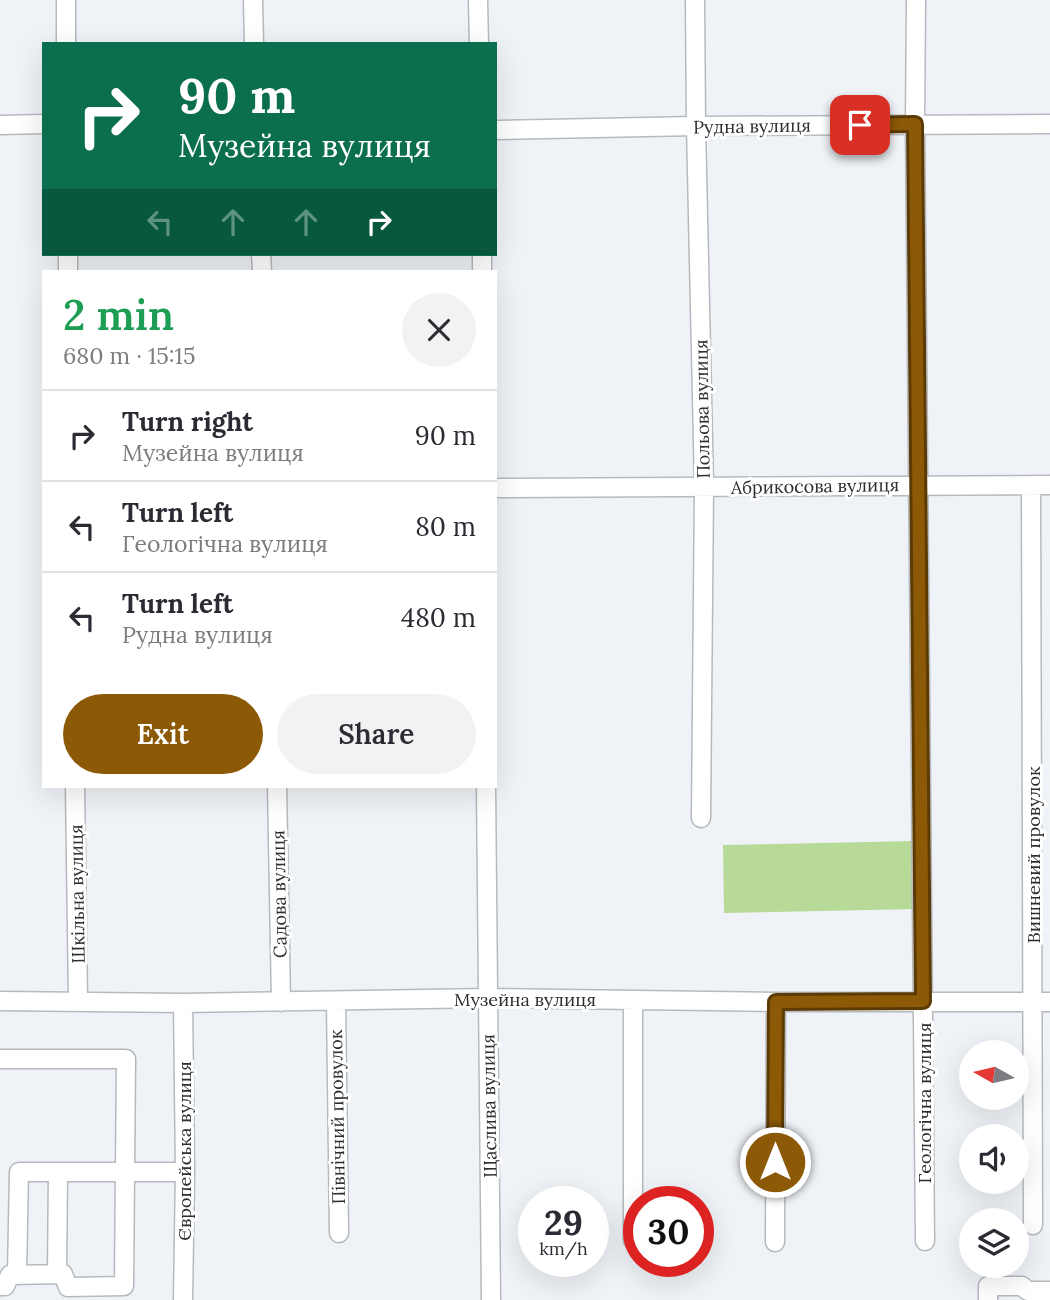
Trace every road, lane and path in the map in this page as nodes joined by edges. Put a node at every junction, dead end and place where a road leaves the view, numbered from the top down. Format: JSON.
{"nodes":[{"id":1,"x":66,"y":0,"type":"edge"},
{"id":2,"x":253,"y":0,"type":"edge"},
{"id":3,"x":478,"y":0,"type":"edge"},
{"id":4,"x":695,"y":0,"type":"edge"},
{"id":5,"x":916,"y":0,"type":"edge"},
{"id":6,"x":66,"y":42,"type":"edge"},
{"id":7,"x":254,"y":42,"type":"edge"},
{"id":8,"x":479,"y":42,"type":"edge"},
{"id":9,"x":42,"y":124,"type":"edge"},
{"id":10,"x":915,"y":124,"type":"junction"},
{"id":11,"x":1050,"y":124,"type":"edge"},
{"id":12,"x":0,"y":125,"type":"edge"},
{"id":13,"x":696,"y":126,"type":"junction"},
{"id":14,"x":497,"y":130,"type":"edge"},
{"id":15,"x":919,"y":485,"type":"junction"},
{"id":16,"x":1050,"y":485,"type":"edge"},
{"id":17,"x":1031,"y":486,"type":"junction"},
{"id":18,"x":704,"y":487,"type":"junction"},
{"id":19,"x":497,"y":488,"type":"edge"},
{"id":20,"x":75,"y":788,"type":"edge"},
{"id":21,"x":277,"y":788,"type":"edge"},
{"id":22,"x":486,"y":788,"type":"edge"},
{"id":23,"x":701,"y":818,"type":"dead end"},
{"id":24,"x":487,"y":998,"type":"junction"},
{"id":25,"x":633,"y":1000,"type":"junction"},
{"id":26,"x":0,"y":1001,"type":"edge"},
{"id":27,"x":923,"y":1001,"type":"junction"},
{"id":28,"x":78,"y":1002,"type":"junction"},
{"id":29,"x":281,"y":1002,"type":"junction"},
{"id":30,"x":336,"y":1002,"type":"junction"},
{"id":31,"x":776,"y":1002,"type":"junction"},
{"id":32,"x":1042,"y":1002,"type":"edge"},
{"id":33,"x":183,"y":1003,"type":"junction"},
{"id":34,"x":0,"y":1059,"type":"edge"},
{"id":35,"x":58,"y":1172,"type":"junction"},
{"id":36,"x":125,"y":1172,"type":"junction"},
{"id":37,"x":185,"y":1172,"type":"junction"},
{"id":38,"x":633,"y":1186,"type":"edge"},
{"id":39,"x":1033,"y":1225,"type":"dead end"},
{"id":40,"x":338,"y":1233,"type":"dead end"},
{"id":41,"x":925,"y":1241,"type":"dead end"},
{"id":42,"x":775,"y":1242,"type":"dead end"},
{"id":43,"x":16,"y":1274,"type":"junction"},
{"id":44,"x":57,"y":1274,"type":"junction"},
{"id":45,"x":0,"y":1286,"type":"edge"},
{"id":46,"x":1050,"y":1291,"type":"edge"},
{"id":47,"x":183,"y":1300,"type":"edge"},
{"id":48,"x":491,"y":1300,"type":"edge"},
{"id":49,"x":988,"y":1300,"type":"edge"}],
"edges":[{"from":1,"to":6,"type":"street"},
{"from":2,"to":7,"type":"street"},
{"from":3,"to":8,"type":"street"},
{"from":4,"to":13,"type":"street","name":"Польова вулиця"},
{"from":5,"to":10,"type":"street","name":"Геологічна вулиця"},
{"from":9,"to":12,"type":"street"},
{"from":10,"to":11,"type":"street","name":"Рудна вулиця"},
{"from":10,"to":13,"type":"street","name":"Рудна вулиця"},
{"from":10,"to":15,"type":"street","name":"Геологічна вулиця"},
{"from":13,"to":14,"type":"street","name":"Рудна вулиця"},
{"from":13,"to":18,"type":"street","name":"Польова вулиця"},
{"from":15,"to":17,"type":"street","name":"Абрикосова вулиця"},
{"from":15,"to":18,"type":"street","name":"Абрикосова вулиця"},
{"from":15,"to":27,"type":"street","name":"Геологічна вулиця"},
{"from":16,"to":17,"type":"street","name":"Абрикосова вулиця"},
{"from":17,"to":32,"type":"street","name":"Вишневий провулок"},
{"from":18,"to":19,"type":"street","name":"Абрикосова вулиця"},
{"from":18,"to":23,"type":"street","name":"Польова вулиця"},
{"from":20,"to":28,"type":"street","name":"Шкільна вулиця"},
{"from":21,"to":29,"type":"street","name":"Садова вулиця"},
{"from":22,"to":24,"type":"street","name":"Щаслива вулиця"},
{"from":24,"to":25,"type":"street","name":"Музейна вулиця"},
{"from":24,"to":30,"type":"street","name":"Музейна вулиця"},
{"from":24,"to":48,"type":"street","name":"Щаслива вулиця"},
{"from":25,"to":31,"type":"street","name":"Музейна вулиця"},
{"from":25,"to":38,"type":"street"},
{"from":26,"to":28,"type":"street","name":"Музейна вулиця"},
{"from":27,"to":31,"type":"street","name":"Музейна вулиця"},
{"from":27,"to":32,"type":"street","name":"Музейна вулиця"},
{"from":27,"to":41,"type":"street","name":"Геологічна вулиця"},
{"from":28,"to":33,"type":"street","name":"Музейна вулиця"},
{"from":29,"to":30,"type":"street","name":"Музейна вулиця"},
{"from":29,"to":33,"type":"street","name":"Музейна вулиця"},
{"from":30,"to":40,"type":"street","name":"Північний провулок"},
{"from":31,"to":42,"type":"street"},
{"from":32,"to":39,"type":"street","name":"Вишневий провулок"},
{"from":33,"to":37,"type":"street","name":"Європейська вулиця"},
{"from":34,"to":36,"type":"street"},
{"from":35,"to":36,"type":"street"},
{"from":35,"to":43,"type":"street"},
{"from":35,"to":44,"type":"street"},
{"from":36,"to":37,"type":"street"},
{"from":36,"to":44,"type":"street"},
{"from":37,"to":47,"type":"street","name":"Європейська вулиця"},
{"from":43,"to":44,"type":"street"},
{"from":43,"to":45,"type":"street"},
{"from":46,"to":49,"type":"street"}]}
